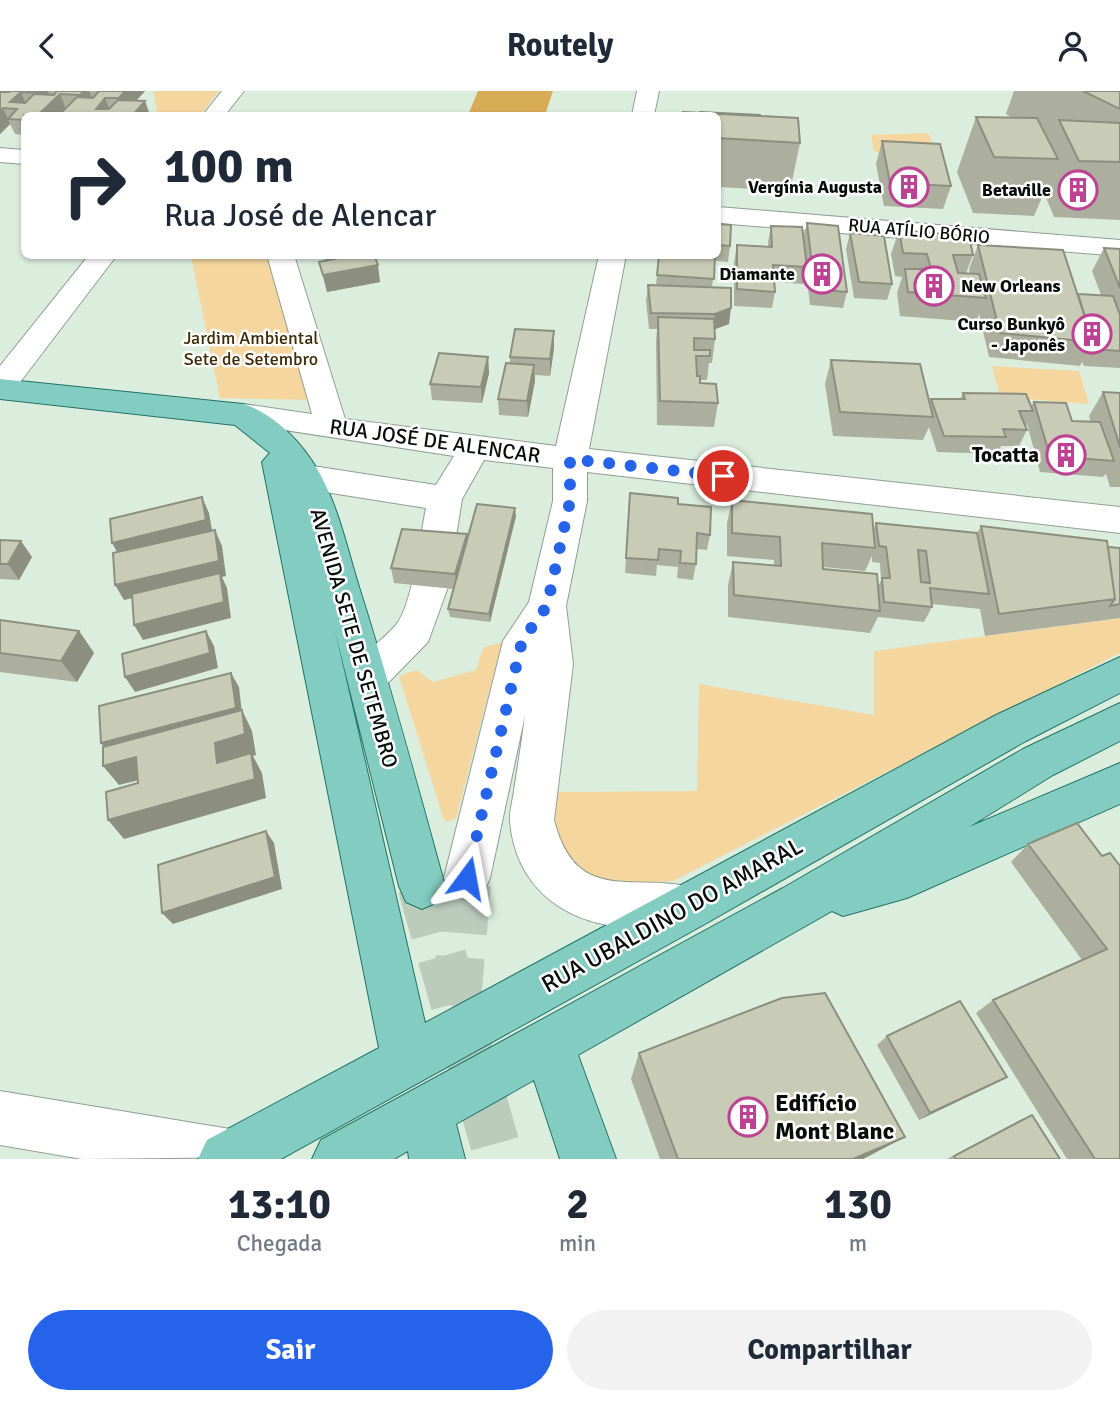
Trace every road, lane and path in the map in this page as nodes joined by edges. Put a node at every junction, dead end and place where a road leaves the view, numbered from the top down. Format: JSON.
{"nodes":[{"id":1,"x":233,"y":91,"type":"edge"},
{"id":2,"x":648,"y":91,"type":"edge"},
{"id":3,"x":216,"y":112,"type":"edge"},
{"id":4,"x":644,"y":112,"type":"edge"},
{"id":5,"x":0,"y":155,"type":"edge"},
{"id":6,"x":21,"y":157,"type":"edge"},
{"id":7,"x":721,"y":215,"type":"edge"},
{"id":8,"x":1120,"y":248,"type":"edge"},
{"id":9,"x":101,"y":259,"type":"edge"},
{"id":10,"x":281,"y":259,"type":"edge"},
{"id":11,"x":612,"y":259,"type":"edge"},
{"id":12,"x":0,"y":388,"type":"edge"},
{"id":13,"x":258,"y":425,"type":"junction"},
{"id":14,"x":332,"y":428,"type":"junction"},
{"id":15,"x":475,"y":448,"type":"junction"},
{"id":16,"x":556,"y":457,"type":"junction"},
{"id":17,"x":306,"y":477,"type":"junction"},
{"id":18,"x":444,"y":499,"type":"junction"},
{"id":19,"x":1120,"y":520,"type":"edge"},
{"id":20,"x":547,"y":606,"type":"junction"},
{"id":21,"x":1120,"y":674,"type":"edge"},
{"id":22,"x":368,"y":677,"type":"junction"},
{"id":23,"x":1120,"y":721,"type":"edge"},
{"id":24,"x":1120,"y":783,"type":"edge"},
{"id":25,"x":467,"y":878,"type":"tunnel mouth"},
{"id":26,"x":422,"y":885,"type":"tunnel mouth"},
{"id":27,"x":800,"y":904,"type":"junction"},
{"id":28,"x":688,"y":908,"type":"junction"},
{"id":29,"x":548,"y":1044,"type":"junction"},
{"id":30,"x":407,"y":1059,"type":"junction"},
{"id":31,"x":0,"y":1118,"type":"edge"},
{"id":32,"x":431,"y":1135,"type":"edge"},
{"id":33,"x":62,"y":1144,"type":"edge"},
{"id":34,"x":228,"y":1158,"type":"edge"},
{"id":35,"x":340,"y":1159,"type":"edge"},
{"id":36,"x":588,"y":1159,"type":"edge"}],
"edges":[{"from":1,"to":3,"type":"street"},
{"from":2,"to":4,"type":"street"},
{"from":5,"to":6,"type":"street"},
{"from":7,"to":8,"type":"street","name":"RUA ATÍLIO BÓRIO"},
{"from":9,"to":12,"type":"street"},
{"from":10,"to":14,"type":"street"},
{"from":11,"to":16,"type":"street"},
{"from":12,"to":13,"type":"main road","name":"RUA JOSÉ DE ALENCAR"},
{"from":13,"to":14,"type":"street","name":"RUA JOSÉ DE ALENCAR"},
{"from":13,"to":17,"type":"main road","name":"AVENIDA SETE DE SETEMBRO"},
{"from":13,"to":30,"type":"main road"},
{"from":14,"to":15,"type":"street","name":"RUA JOSÉ DE ALENCAR"},
{"from":15,"to":16,"type":"street","name":"RUA JOSÉ DE ALENCAR"},
{"from":15,"to":18,"type":"street"},
{"from":16,"to":19,"type":"street","name":"RUA JOSÉ DE ALENCAR"},
{"from":16,"to":20,"type":"street"},
{"from":17,"to":18,"type":"street"},
{"from":17,"to":22,"type":"main road","name":"AVENIDA SETE DE SETEMBRO"},
{"from":18,"to":22,"type":"street"},
{"from":20,"to":25,"type":"street"},
{"from":20,"to":28,"type":"street"},
{"from":21,"to":28,"type":"main road","name":"RUA UBALDINO DO AMARAL"},
{"from":22,"to":26,"type":"main road","name":"AVENIDA SETE DE SETEMBRO"},
{"from":23,"to":27,"type":"main road"},
{"from":24,"to":27,"type":"main road"},
{"from":27,"to":29,"type":"main road"},
{"from":28,"to":30,"type":"main road","name":"RUA UBALDINO DO AMARAL"},
{"from":29,"to":32,"type":"main road"},
{"from":29,"to":36,"type":"main road"},
{"from":30,"to":34,"type":"main road","name":"RUA UBALDINO DO AMARAL"},
{"from":31,"to":33,"type":"street"},
{"from":32,"to":35,"type":"main road"},
{"from":33,"to":34,"type":"street"}]}
